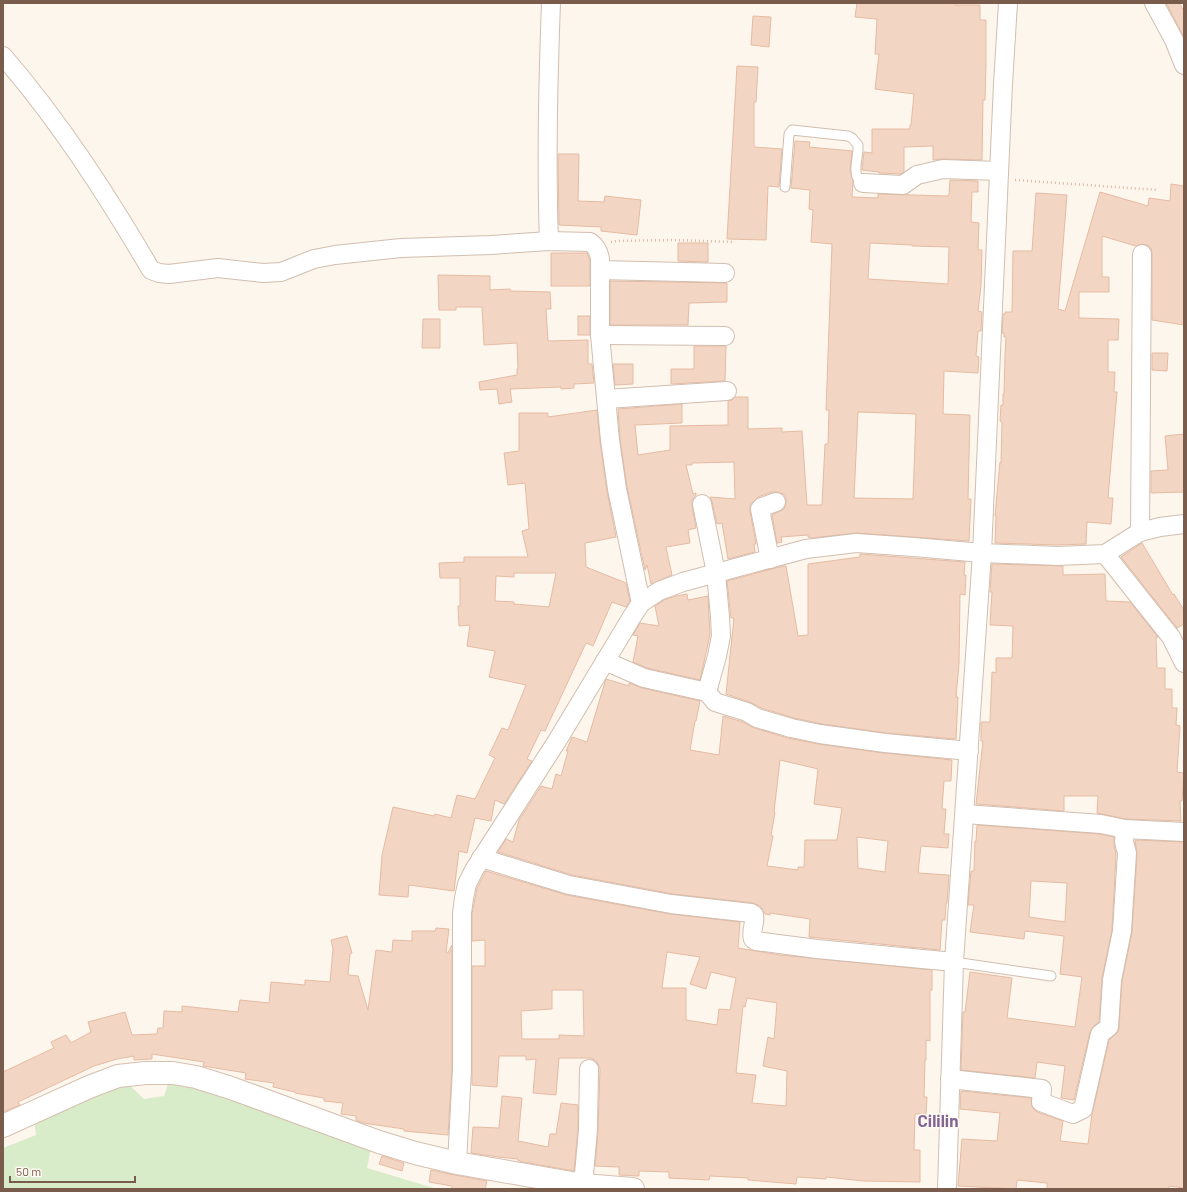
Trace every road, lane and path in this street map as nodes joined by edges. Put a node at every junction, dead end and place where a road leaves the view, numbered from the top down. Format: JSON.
{"nodes":[{"id":1,"x":551,"y":3,"type":"edge"},
{"id":2,"x":1008,"y":3,"type":"edge"},
{"id":3,"x":1154,"y":3,"type":"edge"},
{"id":4,"x":3,"y":56,"type":"edge"},
{"id":5,"x":1184,"y":65,"type":"edge"},
{"id":6,"x":999,"y":175,"type":"junction"},
{"id":7,"x":863,"y":183,"type":"joint"},
{"id":8,"x":785,"y":187,"type":"dead end"},
{"id":9,"x":1158,"y":190,"type":"dead end"},
{"id":10,"x":549,"y":241,"type":"junction"},
{"id":11,"x":735,"y":242,"type":"dead end"},
{"id":12,"x":595,"y":246,"type":"junction"},
{"id":13,"x":1142,"y":254,"type":"dead end"},
{"id":14,"x":600,"y":270,"type":"junction"},
{"id":15,"x":725,"y":273,"type":"dead end"},
{"id":16,"x":600,"y":335,"type":"junction"},
{"id":17,"x":725,"y":336,"type":"dead end"},
{"id":18,"x":727,"y":391,"type":"dead end"},
{"id":19,"x":606,"y":399,"type":"junction"},
{"id":20,"x":776,"y":502,"type":"dead end"},
{"id":21,"x":702,"y":504,"type":"dead end"},
{"id":22,"x":1184,"y":524,"type":"edge"},
{"id":23,"x":1140,"y":532,"type":"junction"},
{"id":24,"x":982,"y":553,"type":"junction"},
{"id":25,"x":1105,"y":554,"type":"junction"},
{"id":26,"x":770,"y":559,"type":"junction"},
{"id":27,"x":716,"y":573,"type":"junction"},
{"id":28,"x":641,"y":603,"type":"junction"},
{"id":29,"x":605,"y":661,"type":"junction"},
{"id":30,"x":1184,"y":662,"type":"edge"},
{"id":31,"x":707,"y":692,"type":"junction"},
{"id":32,"x":969,"y":751,"type":"junction"},
{"id":33,"x":965,"y":814,"type":"junction"},
{"id":34,"x":1125,"y":829,"type":"junction"},
{"id":35,"x":1184,"y":832,"type":"edge"},
{"id":36,"x":481,"y":858,"type":"junction"},
{"id":37,"x":954,"y":962,"type":"junction"},
{"id":38,"x":1051,"y":976,"type":"dead end"},
{"id":39,"x":589,"y":1069,"type":"dead end"},
{"id":40,"x":950,"y":1079,"type":"junction"},
{"id":41,"x":3,"y":1126,"type":"edge"},
{"id":42,"x":457,"y":1162,"type":"junction"},
{"id":43,"x":583,"y":1185,"type":"junction"},
{"id":44,"x":633,"y":1189,"type":"edge"},
{"id":45,"x":946,"y":1189,"type":"edge"}],
"edges":[{"from":1,"to":10,"type":"street"},
{"from":2,"to":6,"type":"street"},
{"from":3,"to":5,"type":"street"},
{"from":4,"to":10,"type":"street"},
{"from":6,"to":7,"type":"street"},
{"from":6,"to":9,"type":"path"},
{"from":6,"to":24,"type":"street"},
{"from":7,"to":8,"type":"lane"},
{"from":10,"to":12,"type":"street"},
{"from":11,"to":12,"type":"path"},
{"from":12,"to":14,"type":"street"},
{"from":13,"to":23,"type":"street"},
{"from":14,"to":15,"type":"street"},
{"from":14,"to":16,"type":"street"},
{"from":16,"to":17,"type":"street"},
{"from":16,"to":19,"type":"street"},
{"from":18,"to":19,"type":"street"},
{"from":19,"to":28,"type":"street"},
{"from":20,"to":26,"type":"street"},
{"from":21,"to":27,"type":"street"},
{"from":22,"to":23,"type":"street"},
{"from":23,"to":25,"type":"street"},
{"from":24,"to":25,"type":"street"},
{"from":24,"to":26,"type":"street"},
{"from":24,"to":32,"type":"street"},
{"from":25,"to":30,"type":"street"},
{"from":26,"to":27,"type":"street"},
{"from":27,"to":28,"type":"street"},
{"from":27,"to":31,"type":"street"},
{"from":28,"to":29,"type":"street"},
{"from":29,"to":31,"type":"street"},
{"from":29,"to":36,"type":"street"},
{"from":31,"to":32,"type":"street"},
{"from":32,"to":33,"type":"street"},
{"from":33,"to":34,"type":"street"},
{"from":33,"to":37,"type":"street"},
{"from":34,"to":35,"type":"street"},
{"from":34,"to":40,"type":"street"},
{"from":36,"to":37,"type":"street"},
{"from":36,"to":42,"type":"street"},
{"from":37,"to":38,"type":"lane"},
{"from":37,"to":40,"type":"street"},
{"from":39,"to":43,"type":"street"},
{"from":40,"to":45,"type":"street"},
{"from":41,"to":42,"type":"main road"},
{"from":42,"to":43,"type":"main road"},
{"from":43,"to":44,"type":"main road"}]}
